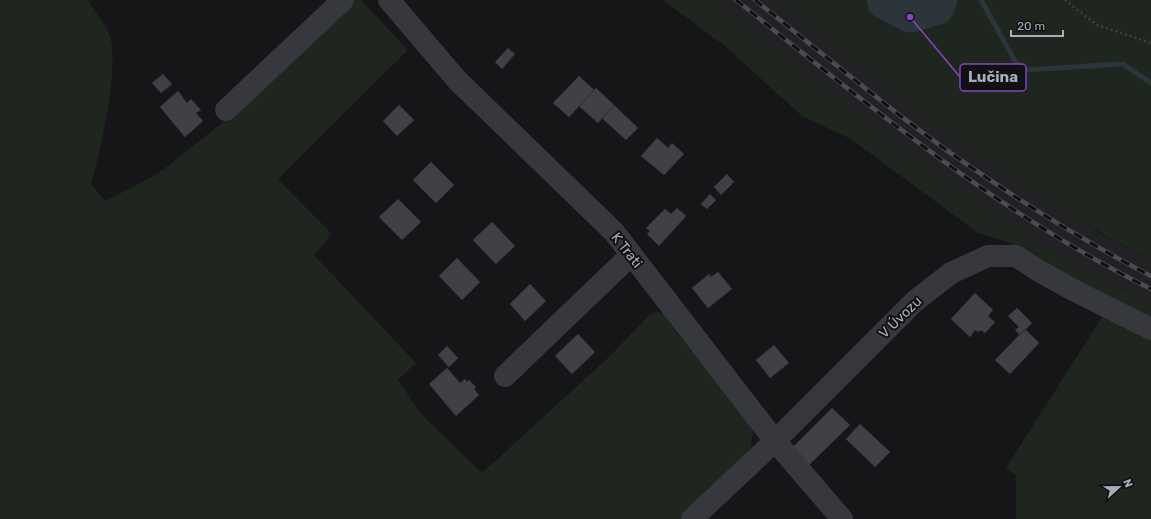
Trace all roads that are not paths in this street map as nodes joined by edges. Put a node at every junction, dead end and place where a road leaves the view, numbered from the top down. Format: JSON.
{"nodes":[{"id":1,"x":343,"y":0,"type":"edge"},
{"id":2,"x":389,"y":0,"type":"edge"},
{"id":3,"x":226,"y":110,"type":"dead end"},
{"id":4,"x":631,"y":255,"type":"junction"},
{"id":5,"x":1151,"y":329,"type":"edge"},
{"id":6,"x":505,"y":376,"type":"dead end"},
{"id":7,"x":775,"y":441,"type":"junction"},
{"id":8,"x":692,"y":519,"type":"edge"},
{"id":9,"x":842,"y":519,"type":"edge"}],
"edges":[{"from":1,"to":3,"type":"street"},
{"from":2,"to":4,"type":"street","name":"K Trati"},
{"from":4,"to":6,"type":"street"},
{"from":4,"to":7,"type":"street","name":"K Trati"},
{"from":5,"to":7,"type":"street","name":"V Úvozu"},
{"from":7,"to":8,"type":"street","name":"V Úvozu"},
{"from":7,"to":9,"type":"street","name":"K Trati"}]}
